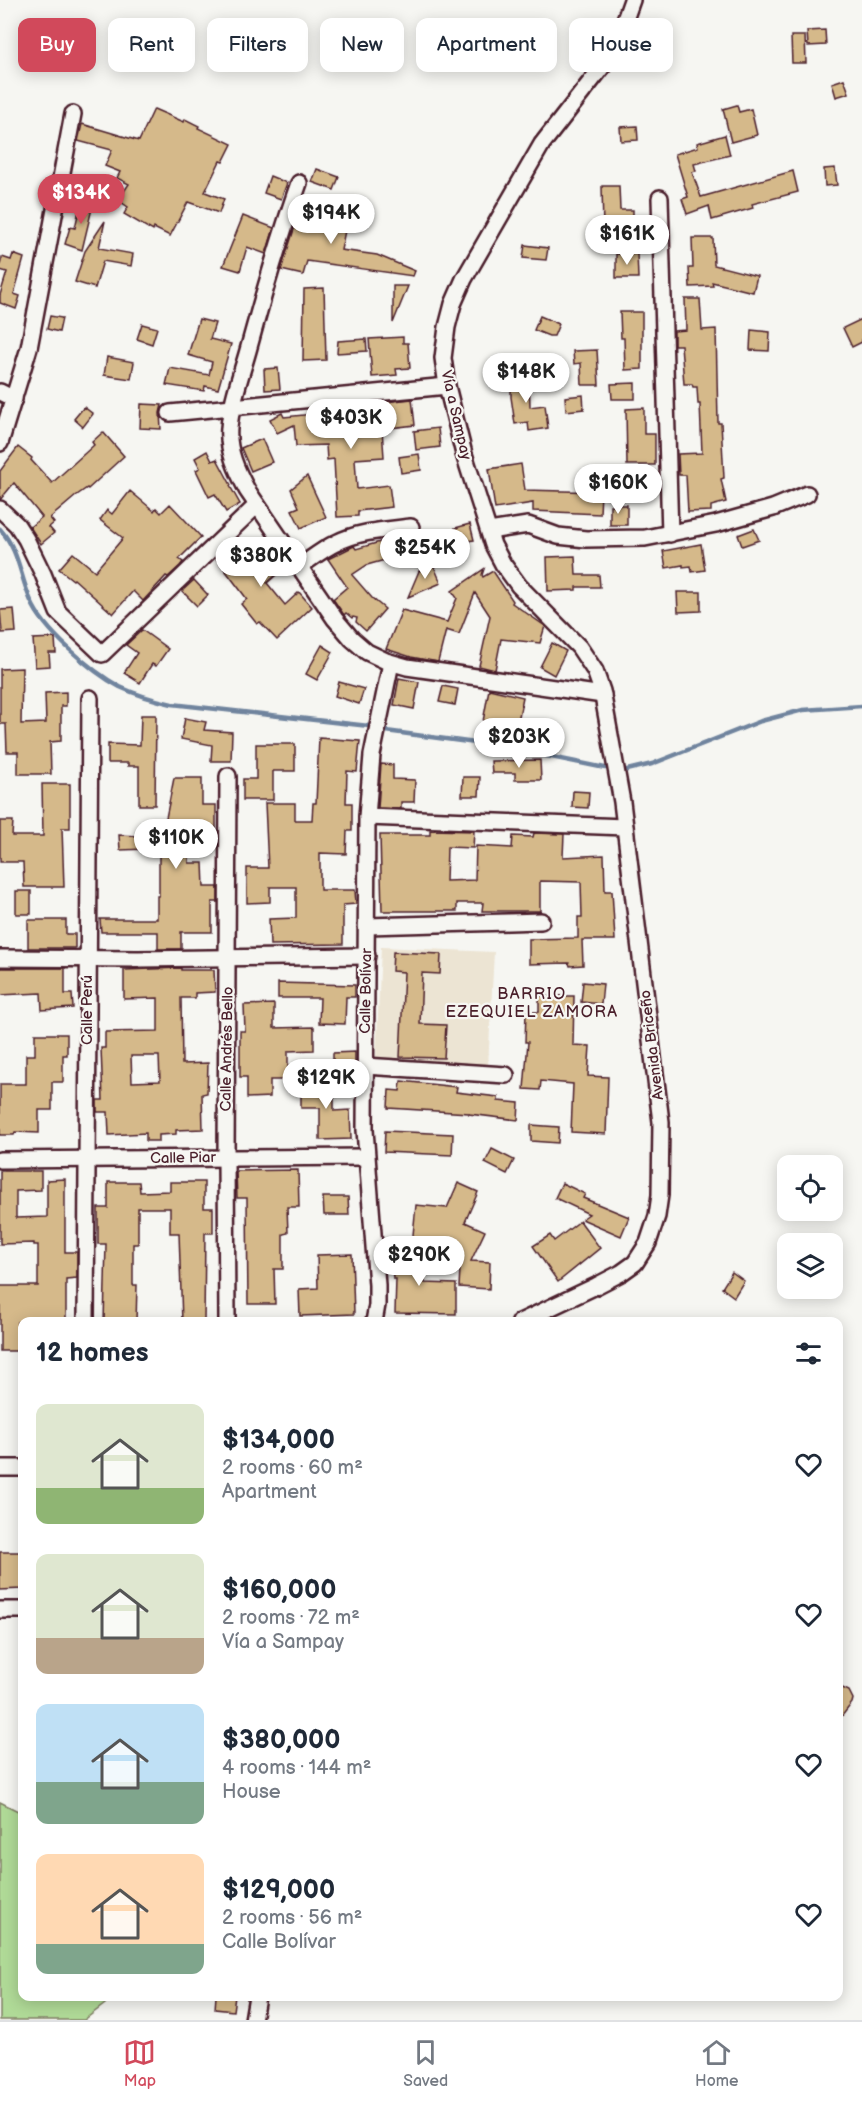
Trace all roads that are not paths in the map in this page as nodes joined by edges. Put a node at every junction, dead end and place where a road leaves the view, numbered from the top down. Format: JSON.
{"nodes":[{"id":1,"x":632,"y":0,"type":"edge"},
{"id":2,"x":73,"y":114,"type":"dead end"},
{"id":3,"x":299,"y":183,"type":"dead end"},
{"id":4,"x":660,"y":198,"type":"dead end"},
{"id":5,"x":447,"y":386,"type":"junction"},
{"id":6,"x":7,"y":396,"type":"edge"},
{"id":7,"x":234,"y":407,"type":"junction"},
{"id":8,"x":170,"y":413,"type":"dead end"},
{"id":9,"x":0,"y":443,"type":"edge"},
{"id":10,"x":807,"y":494,"type":"dead end"},
{"id":11,"x":257,"y":505,"type":"junction"},
{"id":12,"x":0,"y":509,"type":"edge"},
{"id":13,"x":411,"y":527,"type":"dead end"},
{"id":14,"x":489,"y":531,"type":"junction"},
{"id":15,"x":670,"y":534,"type":"junction"},
{"id":16,"x":299,"y":567,"type":"junction"},
{"id":17,"x":391,"y":663,"type":"junction"},
{"id":18,"x":603,"y":695,"type":"junction"},
{"id":19,"x":90,"y":698,"type":"dead end"},
{"id":20,"x":228,"y":776,"type":"dead end"},
{"id":21,"x":367,"y":817,"type":"junction"},
{"id":22,"x":625,"y":827,"type":"junction"},
{"id":23,"x":541,"y":921,"type":"dead end"},
{"id":24,"x":367,"y":926,"type":"junction"},
{"id":25,"x":367,"y":956,"type":"junction"},
{"id":26,"x":0,"y":958,"type":"edge"},
{"id":27,"x":228,"y":958,"type":"junction"},
{"id":28,"x":87,"y":959,"type":"junction"},
{"id":29,"x":365,"y":1066,"type":"junction"},
{"id":30,"x":506,"y":1075,"type":"dead end"},
{"id":31,"x":366,"y":1157,"type":"junction"},
{"id":32,"x":226,"y":1158,"type":"junction"},
{"id":33,"x":86,"y":1159,"type":"junction"},
{"id":34,"x":0,"y":1160,"type":"edge"},
{"id":35,"x":86,"y":1317,"type":"edge"},
{"id":36,"x":227,"y":1317,"type":"edge"},
{"id":37,"x":375,"y":1317,"type":"edge"},
{"id":38,"x":531,"y":1317,"type":"edge"},
{"id":39,"x":0,"y":1468,"type":"edge"},
{"id":40,"x":18,"y":1468,"type":"edge"},
{"id":41,"x":0,"y":1610,"type":"edge"},
{"id":42,"x":18,"y":1611,"type":"edge"},
{"id":43,"x":256,"y":2001,"type":"edge"},
{"id":44,"x":253,"y":2020,"type":"edge"}],
"edges":[{"from":1,"to":5,"type":"street","name":"Vía a Sampay"},
{"from":2,"to":6,"type":"street"},
{"from":3,"to":7,"type":"street"},
{"from":4,"to":15,"type":"street"},
{"from":5,"to":7,"type":"street"},
{"from":5,"to":14,"type":"street","name":"Vía a Sampay"},
{"from":6,"to":9,"type":"street"},
{"from":7,"to":8,"type":"street"},
{"from":7,"to":11,"type":"street"},
{"from":10,"to":15,"type":"street"},
{"from":11,"to":12,"type":"street"},
{"from":11,"to":16,"type":"street"},
{"from":13,"to":16,"type":"street"},
{"from":14,"to":15,"type":"street"},
{"from":14,"to":18,"type":"street","name":"Vía a Sampay"},
{"from":16,"to":17,"type":"street"},
{"from":17,"to":18,"type":"street"},
{"from":17,"to":21,"type":"street","name":"Calle Bolívar"},
{"from":18,"to":22,"type":"street","name":"Avenida Briceño"},
{"from":19,"to":28,"type":"street","name":"Calle Perú"},
{"from":20,"to":27,"type":"street","name":"Calle Andrés Bello"},
{"from":21,"to":22,"type":"street"},
{"from":21,"to":24,"type":"street","name":"Calle Bolívar"},
{"from":22,"to":38,"type":"street","name":"Avenida Briceño"},
{"from":23,"to":24,"type":"street"},
{"from":24,"to":25,"type":"street","name":"Calle Bolívar"},
{"from":25,"to":27,"type":"street"},
{"from":25,"to":29,"type":"street","name":"Calle Bolívar"},
{"from":26,"to":28,"type":"street"},
{"from":27,"to":28,"type":"street"},
{"from":27,"to":32,"type":"street","name":"Calle Andrés Bello"},
{"from":28,"to":33,"type":"street","name":"Calle Perú"},
{"from":29,"to":30,"type":"street"},
{"from":29,"to":31,"type":"street","name":"Calle Bolívar"},
{"from":31,"to":32,"type":"street","name":"Calle Piar"},
{"from":31,"to":37,"type":"street","name":"Calle Bolívar"},
{"from":32,"to":33,"type":"street","name":"Calle Piar"},
{"from":32,"to":36,"type":"street","name":"Calle Andrés Bello"},
{"from":33,"to":34,"type":"street","name":"Calle Piar"},
{"from":33,"to":35,"type":"street","name":"Calle Perú"},
{"from":39,"to":40,"type":"street"},
{"from":41,"to":42,"type":"street"},
{"from":43,"to":44,"type":"street"}]}
